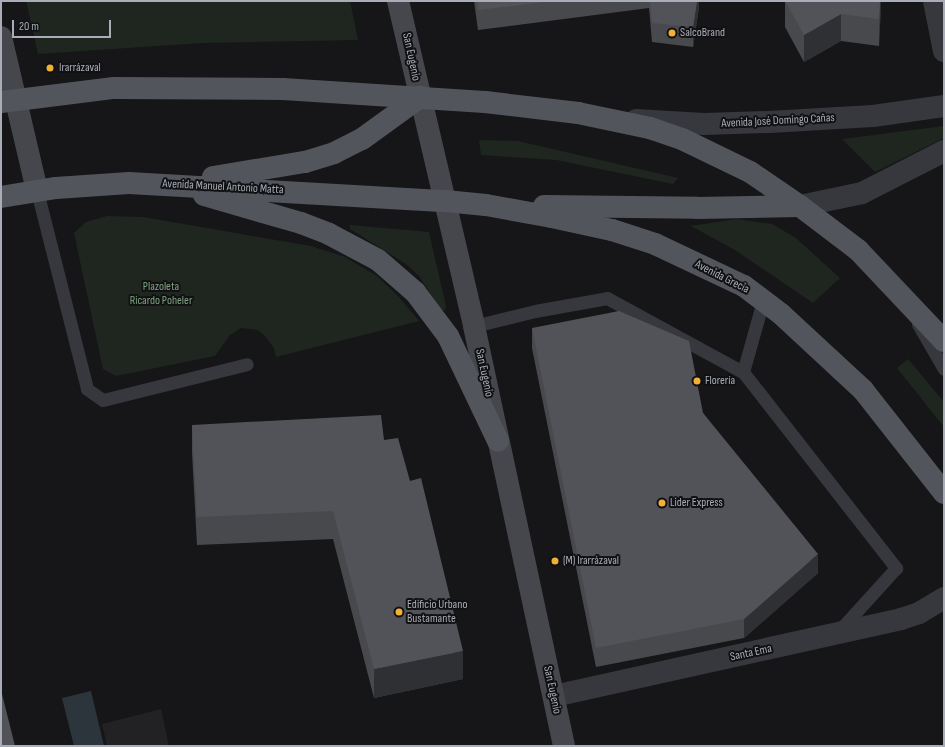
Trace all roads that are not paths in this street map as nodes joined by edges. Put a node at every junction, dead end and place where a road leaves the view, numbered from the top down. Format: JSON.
{"nodes":[{"id":1,"x":398,"y":1,"type":"edge"},
{"id":2,"x":934,"y":1,"type":"edge"},
{"id":3,"x":1,"y":37,"type":"edge"},
{"id":4,"x":944,"y":51,"type":"edge"},
{"id":5,"x":420,"y":97,"type":"junction"},
{"id":6,"x":8,"y":101,"type":"edge"},
{"id":7,"x":944,"y":106,"type":"edge"},
{"id":8,"x":611,"y":119,"type":"junction"},
{"id":9,"x":944,"y":152,"type":"edge"},
{"id":10,"x":170,"y":184,"type":"junction"},
{"id":11,"x":37,"y":192,"type":"junction"},
{"id":12,"x":1,"y":197,"type":"edge"},
{"id":13,"x":445,"y":201,"type":"junction"},
{"id":14,"x":486,"y":205,"type":"junction"},
{"id":15,"x":800,"y":206,"type":"junction"},
{"id":16,"x":902,"y":294,"type":"junction"},
{"id":17,"x":763,"y":300,"type":"junction"},
{"id":18,"x":474,"y":326,"type":"junction"},
{"id":19,"x":944,"y":342,"type":"edge"},
{"id":20,"x":247,"y":364,"type":"dead end"},
{"id":21,"x":944,"y":369,"type":"edge"},
{"id":22,"x":743,"y":372,"type":"junction"},
{"id":23,"x":498,"y":441,"type":"junction"},
{"id":24,"x":944,"y":493,"type":"edge"},
{"id":25,"x":944,"y":598,"type":"edge"},
{"id":26,"x":837,"y":634,"type":"junction"},
{"id":27,"x":554,"y":696,"type":"junction"},
{"id":28,"x":564,"y":746,"type":"edge"}],
"edges":[{"from":1,"to":5,"type":"main road","name":"San Eugenio"},
{"from":2,"to":4,"type":"street"},
{"from":3,"to":6,"type":"main road"},
{"from":5,"to":6,"type":"main road"},
{"from":5,"to":8,"type":"main road"},
{"from":5,"to":10,"type":"main road"},
{"from":5,"to":13,"type":"main road","name":"San Eugenio"},
{"from":6,"to":11,"type":"main road"},
{"from":7,"to":8,"type":"street","name":"Avenida José Domingo Cañas"},
{"from":8,"to":15,"type":"main road"},
{"from":9,"to":15,"type":"street"},
{"from":10,"to":11,"type":"main road","name":"Avenida Manuel Antonio Matta"},
{"from":10,"to":13,"type":"main road","name":"Avenida Manuel Antonio Matta"},
{"from":10,"to":23,"type":"main road"},
{"from":11,"to":12,"type":"main road","name":"Avenida Manuel Antonio Matta"},
{"from":11,"to":20,"type":"lane"},
{"from":13,"to":14,"type":"main road","name":"Avenida Grecia"},
{"from":13,"to":18,"type":"main road","name":"San Eugenio"},
{"from":14,"to":15,"type":"main road"},
{"from":14,"to":17,"type":"main road","name":"Avenida Grecia"},
{"from":15,"to":16,"type":"main road"},
{"from":16,"to":19,"type":"main road"},
{"from":16,"to":21,"type":"lane"},
{"from":17,"to":22,"type":"lane"},
{"from":17,"to":24,"type":"main road","name":"Avenida Grecia"},
{"from":18,"to":22,"type":"lane"},
{"from":18,"to":23,"type":"main road","name":"San Eugenio"},
{"from":22,"to":26,"type":"lane"},
{"from":23,"to":27,"type":"main road","name":"San Eugenio"},
{"from":25,"to":26,"type":"street","name":"Santa Ema"},
{"from":26,"to":27,"type":"street","name":"Santa Ema"},
{"from":27,"to":28,"type":"main road","name":"San Eugenio"}]}
